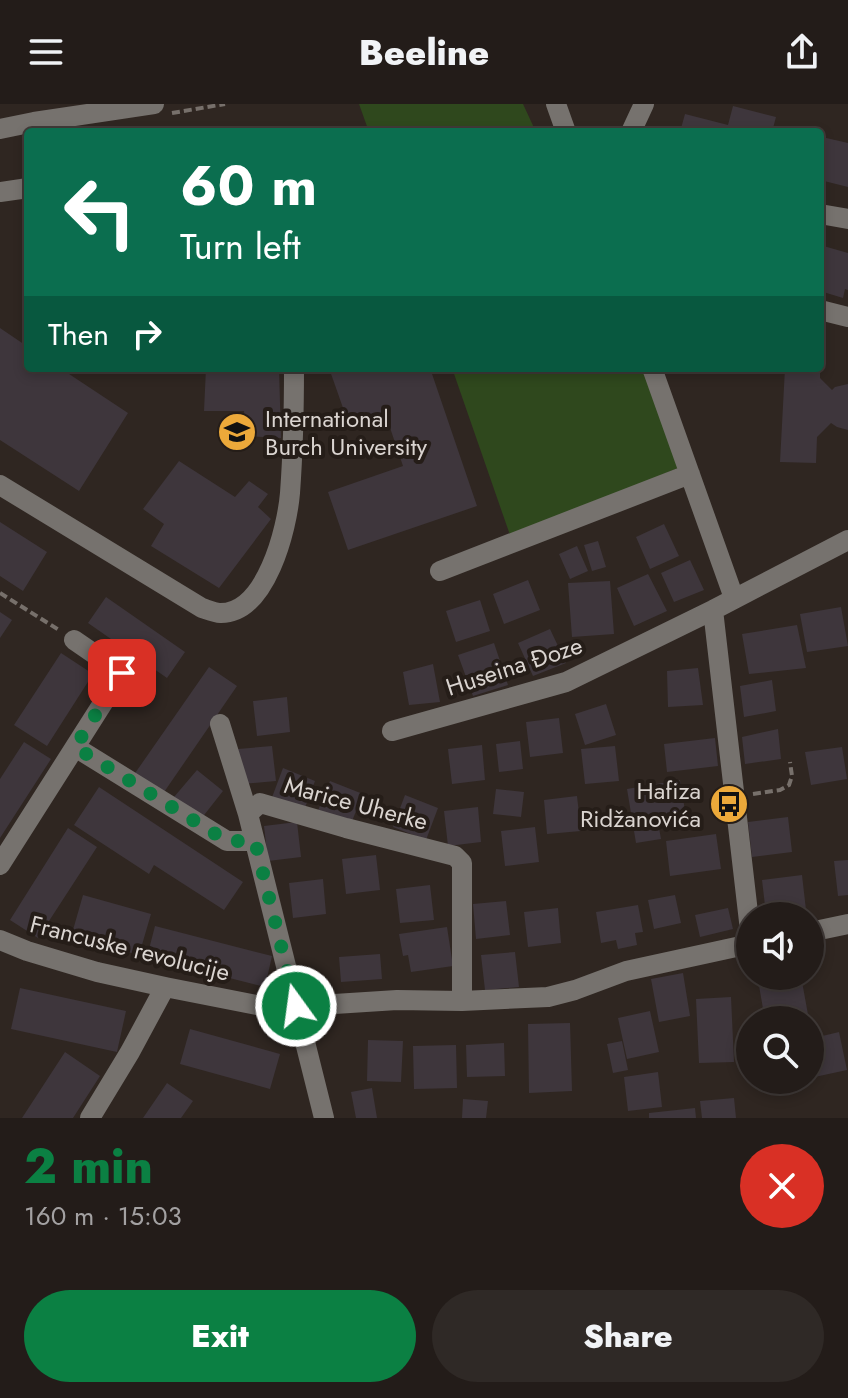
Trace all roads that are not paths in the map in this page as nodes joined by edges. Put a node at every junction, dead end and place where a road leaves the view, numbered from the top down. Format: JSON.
{"nodes":[{"id":1,"x":154,"y":104,"type":"edge"},
{"id":2,"x":556,"y":104,"type":"edge"},
{"id":3,"x":644,"y":104,"type":"edge"},
{"id":4,"x":35,"y":127,"type":"edge"},
{"id":5,"x":565,"y":128,"type":"edge"},
{"id":6,"x":633,"y":128,"type":"edge"},
{"id":7,"x":0,"y":129,"type":"edge"},
{"id":8,"x":24,"y":189,"type":"edge"},
{"id":9,"x":0,"y":192,"type":"edge"},
{"id":10,"x":824,"y":215,"type":"edge"},
{"id":11,"x":848,"y":219,"type":"edge"},
{"id":12,"x":824,"y":311,"type":"edge"},
{"id":13,"x":848,"y":317,"type":"edge"},
{"id":14,"x":294,"y":372,"type":"edge"},
{"id":15,"x":653,"y":372,"type":"edge"},
{"id":16,"x":690,"y":474,"type":"junction"},
{"id":17,"x":0,"y":485,"type":"edge"},
{"id":18,"x":848,"y":540,"type":"edge"},
{"id":19,"x":440,"y":571,"type":"dead end"},
{"id":20,"x":734,"y":598,"type":"junction"},
{"id":21,"x":713,"y":610,"type":"junction"},
{"id":22,"x":74,"y":640,"type":"road end"},
{"id":23,"x":220,"y":724,"type":"dead end"},
{"id":24,"x":392,"y":731,"type":"dead end"},
{"id":25,"x":75,"y":747,"type":"junction"},
{"id":26,"x":248,"y":814,"type":"junction"},
{"id":27,"x":255,"y":841,"type":"junction"},
{"id":28,"x":0,"y":865,"type":"edge"},
{"id":29,"x":746,"y":902,"type":"edge"},
{"id":30,"x":848,"y":924,"type":"edge"},
{"id":31,"x":824,"y":929,"type":"edge"},
{"id":32,"x":0,"y":940,"type":"edge"},
{"id":33,"x":736,"y":947,"type":"edge"},
{"id":34,"x":165,"y":987,"type":"junction"},
{"id":35,"x":462,"y":1001,"type":"junction"},
{"id":36,"x":296,"y":1006,"type":"junction"},
{"id":37,"x":90,"y":1118,"type":"edge"},
{"id":38,"x":324,"y":1118,"type":"edge"}],
"edges":[{"from":1,"to":4,"type":"street"},
{"from":2,"to":5,"type":"street"},
{"from":3,"to":6,"type":"street"},
{"from":4,"to":7,"type":"street"},
{"from":8,"to":9,"type":"street"},
{"from":10,"to":11,"type":"street"},
{"from":12,"to":13,"type":"street"},
{"from":14,"to":17,"type":"street"},
{"from":15,"to":16,"type":"street"},
{"from":16,"to":19,"type":"street"},
{"from":16,"to":20,"type":"street"},
{"from":18,"to":20,"type":"street","name":"Huseina Đoze"},
{"from":20,"to":21,"type":"street","name":"Huseina Đoze"},
{"from":21,"to":24,"type":"street","name":"Huseina Đoze"},
{"from":21,"to":29,"type":"street"},
{"from":22,"to":25,"type":"street"},
{"from":23,"to":26,"type":"street"},
{"from":25,"to":27,"type":"street"},
{"from":25,"to":28,"type":"street"},
{"from":26,"to":27,"type":"street"},
{"from":26,"to":35,"type":"street","name":"Marice Uherke"},
{"from":27,"to":36,"type":"street"},
{"from":30,"to":31,"type":"street"},
{"from":32,"to":34,"type":"street","name":"Francuske revolucije"},
{"from":33,"to":35,"type":"street","name":"Francuske revolucije"},
{"from":34,"to":36,"type":"street","name":"Francuske revolucije"},
{"from":34,"to":37,"type":"street"},
{"from":35,"to":36,"type":"street","name":"Francuske revolucije"},
{"from":36,"to":38,"type":"street"}]}
